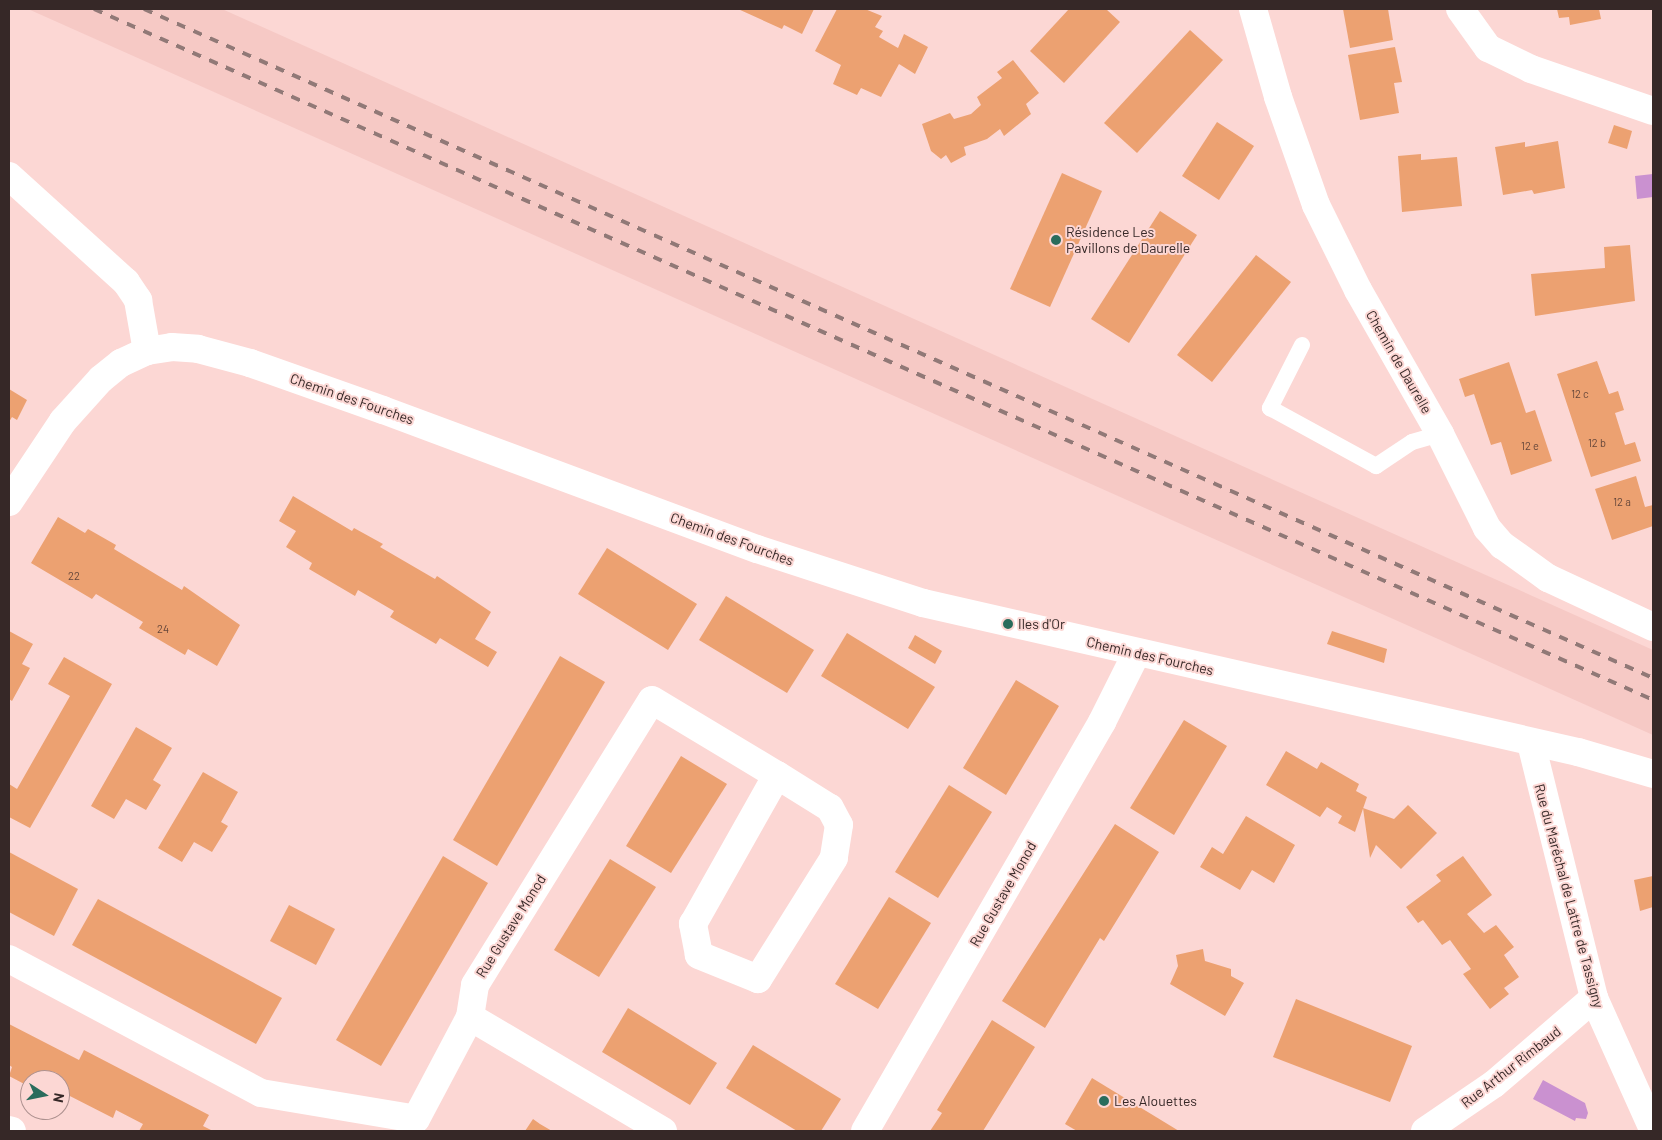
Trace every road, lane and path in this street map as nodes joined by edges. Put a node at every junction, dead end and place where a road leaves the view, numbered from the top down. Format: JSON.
{"nodes":[{"id":1,"x":1253,"y":9,"type":"edge"},
{"id":2,"x":1460,"y":9,"type":"edge"},
{"id":3,"x":1653,"y":111,"type":"edge"},
{"id":4,"x":9,"y":176,"type":"edge"},
{"id":5,"x":1302,"y":345,"type":"dead end"},
{"id":6,"x":147,"y":351,"type":"junction"},
{"id":7,"x":1440,"y":434,"type":"junction"},
{"id":8,"x":9,"y":502,"type":"edge"},
{"id":9,"x":1653,"y":628,"type":"edge"},
{"id":10,"x":1136,"y":654,"type":"junction"},
{"id":11,"x":1531,"y":743,"type":"junction"},
{"id":12,"x":1653,"y":774,"type":"edge"},
{"id":13,"x":777,"y":775,"type":"junction"},
{"id":14,"x":9,"y":959,"type":"edge"},
{"id":15,"x":1594,"y":998,"type":"junction"},
{"id":16,"x":470,"y":1017,"type":"junction"},
{"id":17,"x":419,"y":1125,"type":"edge"},
{"id":18,"x":1653,"y":1129,"type":"edge"},
{"id":19,"x":663,"y":1131,"type":"edge"},
{"id":20,"x":865,"y":1131,"type":"edge"},
{"id":21,"x":1426,"y":1131,"type":"edge"}],
"edges":[{"from":1,"to":7,"type":"street","name":"Chemin de Daurelle"},
{"from":2,"to":3,"type":"street"},
{"from":4,"to":6,"type":"street"},
{"from":5,"to":7,"type":"lane"},
{"from":6,"to":8,"type":"street","name":"Chemin des Fourches"},
{"from":6,"to":10,"type":"street","name":"Chemin des Fourches"},
{"from":7,"to":9,"type":"street","name":"Chemin de Daurelle"},
{"from":10,"to":11,"type":"street","name":"Chemin des Fourches"},
{"from":10,"to":20,"type":"street","name":"Rue Gustave Monod"},
{"from":11,"to":12,"type":"street","name":"Chemin des Fourches"},
{"from":11,"to":15,"type":"street","name":"Rue du Maréchal de Lattre de Tassigny"},
{"from":13,"to":13,"type":"street"},
{"from":13,"to":16,"type":"street","name":"Rue Gustave Monod"},
{"from":14,"to":17,"type":"street"},
{"from":15,"to":18,"type":"street","name":"Rue du Maréchal de Lattre de Tassigny"},
{"from":15,"to":21,"type":"street","name":"Rue Arthur Rimbaud"},
{"from":16,"to":17,"type":"street","name":"Rue Gustave Monod"},
{"from":16,"to":19,"type":"street"}]}
